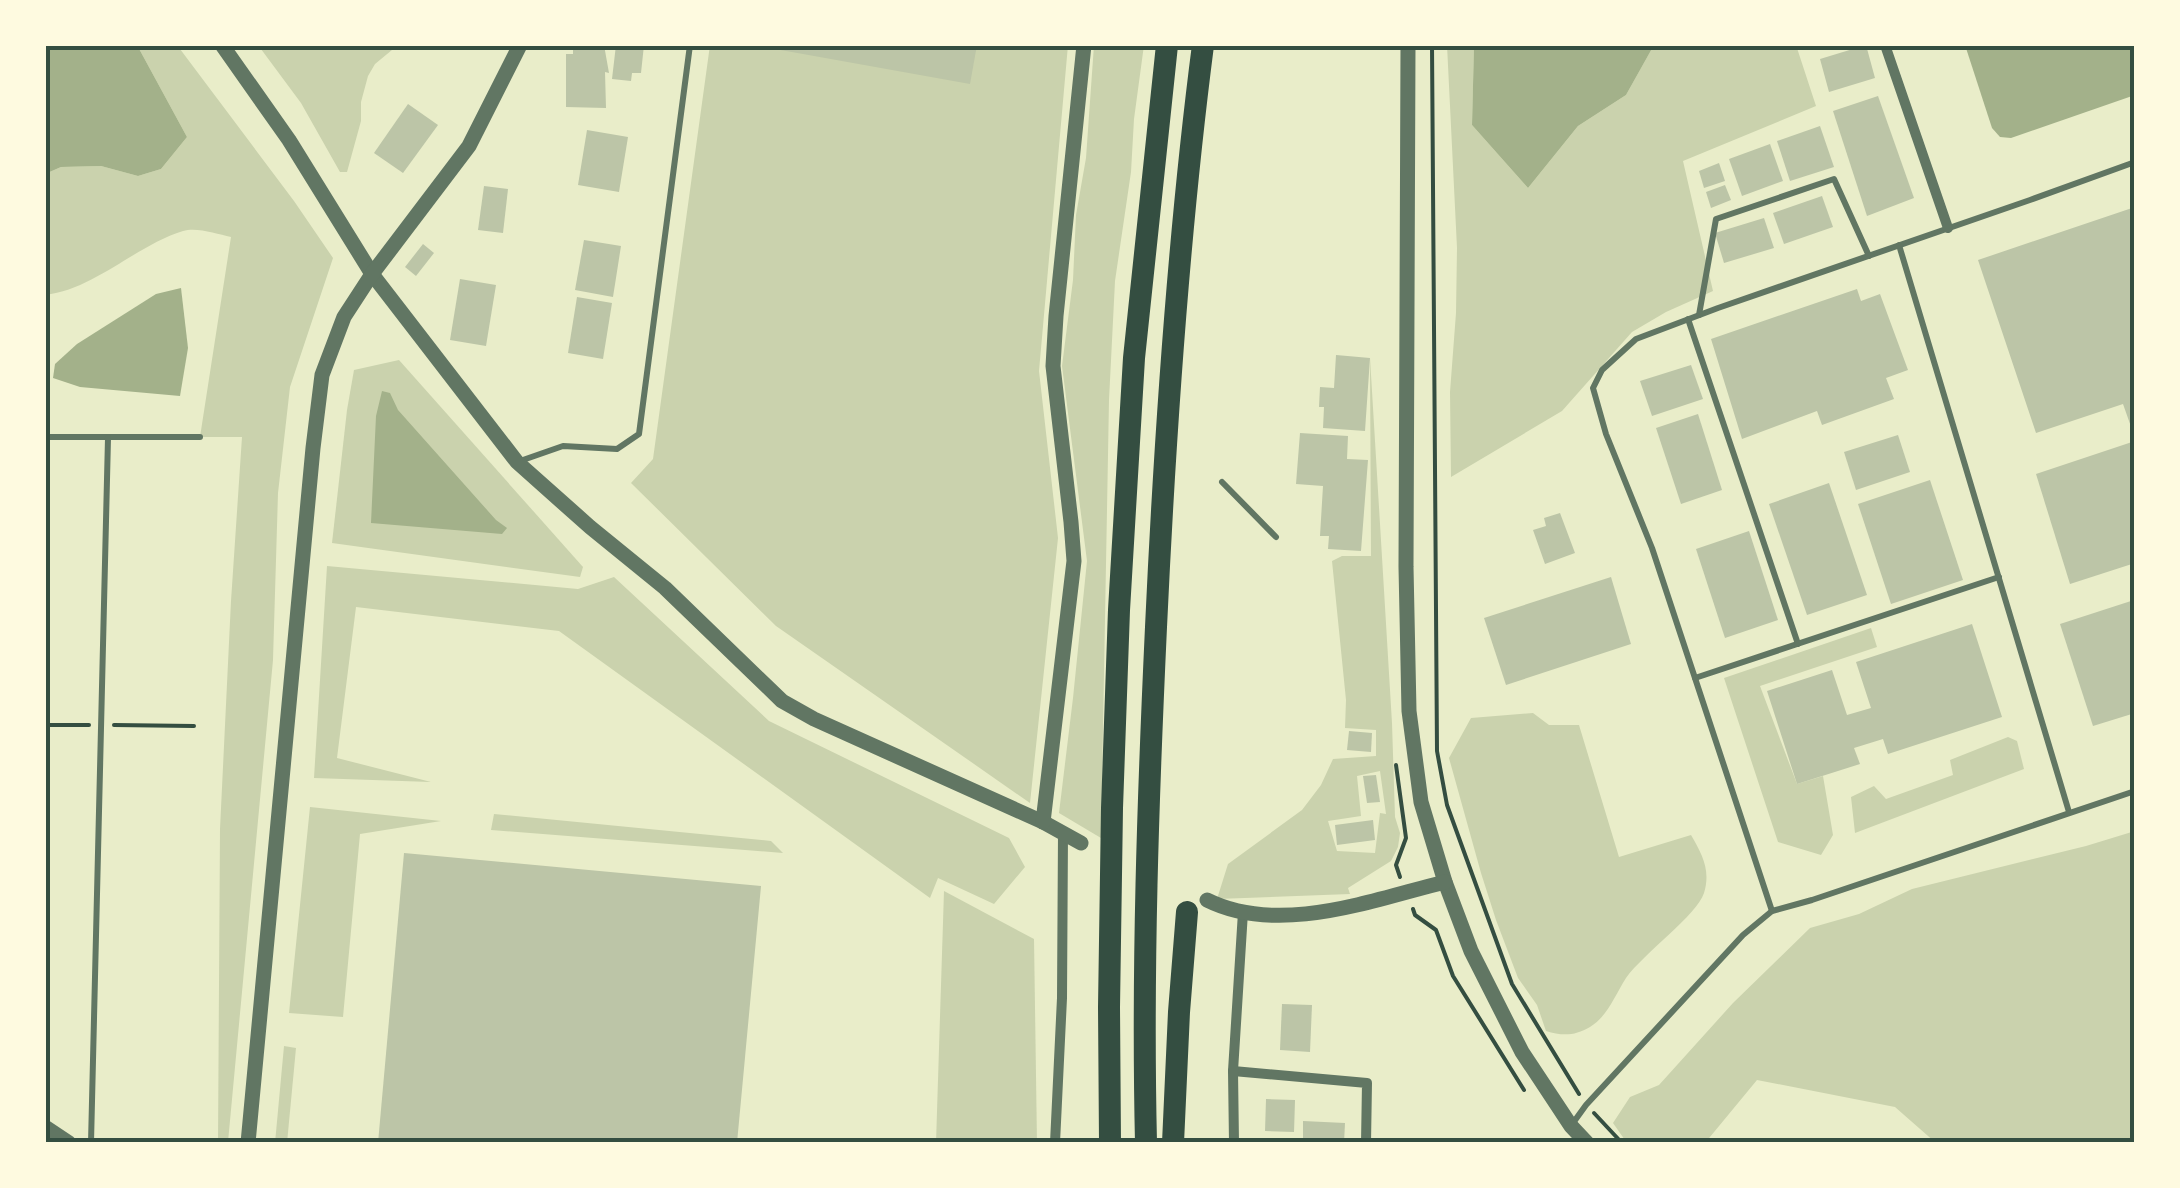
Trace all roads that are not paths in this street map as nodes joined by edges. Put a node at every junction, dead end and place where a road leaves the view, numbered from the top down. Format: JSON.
{"nodes":[{"id":1,"x":222,"y":45,"type":"edge"},
{"id":2,"x":520,"y":45,"type":"edge"},
{"id":3,"x":690,"y":45,"type":"edge"},
{"id":4,"x":1084,"y":45,"type":"edge"},
{"id":5,"x":1167,"y":45,"type":"edge"},
{"id":6,"x":1203,"y":45,"type":"edge"},
{"id":7,"x":1408,"y":45,"type":"edge"},
{"id":8,"x":1886,"y":45,"type":"edge"},
{"id":9,"x":2135,"y":162,"type":"edge"},
{"id":10,"x":1948,"y":228,"type":"junction"},
{"id":11,"x":1900,"y":245,"type":"junction"},
{"id":12,"x":1869,"y":256,"type":"junction"},
{"id":13,"x":372,"y":274,"type":"junction"},
{"id":14,"x":1698,"y":315,"type":"junction"},
{"id":15,"x":1688,"y":319,"type":"junction"},
{"id":16,"x":200,"y":436,"type":"dead end"},
{"id":17,"x":45,"y":437,"type":"edge"},
{"id":18,"x":108,"y":438,"type":"junction"},
{"id":19,"x":516,"y":462,"type":"junction"},
{"id":20,"x":1222,"y":482,"type":"dead end"},
{"id":21,"x":1276,"y":536,"type":"dead end"},
{"id":22,"x":1999,"y":577,"type":"junction"},
{"id":23,"x":1798,"y":644,"type":"junction"},
{"id":24,"x":1695,"y":678,"type":"junction"},
{"id":25,"x":2135,"y":791,"type":"edge"},
{"id":26,"x":2069,"y":812,"type":"junction"},
{"id":27,"x":1044,"y":822,"type":"junction"},
{"id":28,"x":1062,"y":833,"type":"junction"},
{"id":29,"x":1082,"y":843,"type":"dead end"},
{"id":30,"x":1445,"y":882,"type":"junction"},
{"id":31,"x":1208,"y":900,"type":"dead end"},
{"id":32,"x":1772,"y":911,"type":"junction"},
{"id":33,"x":1187,"y":912,"type":"dead end"},
{"id":34,"x":1244,"y":912,"type":"junction"},
{"id":35,"x":1234,"y":1071,"type":"junction"},
{"id":36,"x":1571,"y":1126,"type":"junction"},
{"id":37,"x":45,"y":1127,"type":"edge"},
{"id":38,"x":69,"y":1143,"type":"edge"},
{"id":39,"x":91,"y":1143,"type":"edge"},
{"id":40,"x":248,"y":1143,"type":"edge"},
{"id":41,"x":1055,"y":1143,"type":"edge"},
{"id":42,"x":1110,"y":1143,"type":"edge"},
{"id":43,"x":1146,"y":1143,"type":"edge"},
{"id":44,"x":1173,"y":1143,"type":"edge"},
{"id":45,"x":1234,"y":1143,"type":"edge"},
{"id":46,"x":1366,"y":1143,"type":"edge"},
{"id":47,"x":1588,"y":1143,"type":"edge"}],
"edges":[{"from":1,"to":13,"type":"street"},
{"from":2,"to":13,"type":"street"},
{"from":3,"to":19,"type":"lane"},
{"from":4,"to":27,"type":"street"},
{"from":5,"to":42,"type":"highway"},
{"from":6,"to":43,"type":"highway"},
{"from":7,"to":30,"type":"street"},
{"from":8,"to":10,"type":"street"},
{"from":9,"to":10,"type":"lane"},
{"from":10,"to":11,"type":"lane"},
{"from":11,"to":12,"type":"lane"},
{"from":11,"to":22,"type":"lane"},
{"from":12,"to":14,"type":"lane"},
{"from":12,"to":14,"type":"lane"},
{"from":13,"to":19,"type":"street"},
{"from":13,"to":40,"type":"street"},
{"from":14,"to":15,"type":"lane"},
{"from":15,"to":23,"type":"lane"},
{"from":15,"to":24,"type":"lane"},
{"from":16,"to":18,"type":"lane"},
{"from":17,"to":18,"type":"lane"},
{"from":18,"to":39,"type":"lane"},
{"from":19,"to":27,"type":"street"},
{"from":20,"to":21,"type":"lane"},
{"from":22,"to":23,"type":"lane"},
{"from":22,"to":26,"type":"lane"},
{"from":23,"to":24,"type":"lane"},
{"from":24,"to":32,"type":"lane"},
{"from":25,"to":26,"type":"lane"},
{"from":26,"to":32,"type":"lane"},
{"from":27,"to":28,"type":"street"},
{"from":28,"to":29,"type":"street"},
{"from":28,"to":41,"type":"street"},
{"from":30,"to":34,"type":"street"},
{"from":30,"to":36,"type":"street"},
{"from":31,"to":34,"type":"street"},
{"from":32,"to":36,"type":"lane"},
{"from":33,"to":44,"type":"highway"},
{"from":34,"to":35,"type":"street"},
{"from":35,"to":45,"type":"street"},
{"from":35,"to":46,"type":"street"},
{"from":36,"to":47,"type":"street"},
{"from":37,"to":38,"type":"street"}]}
